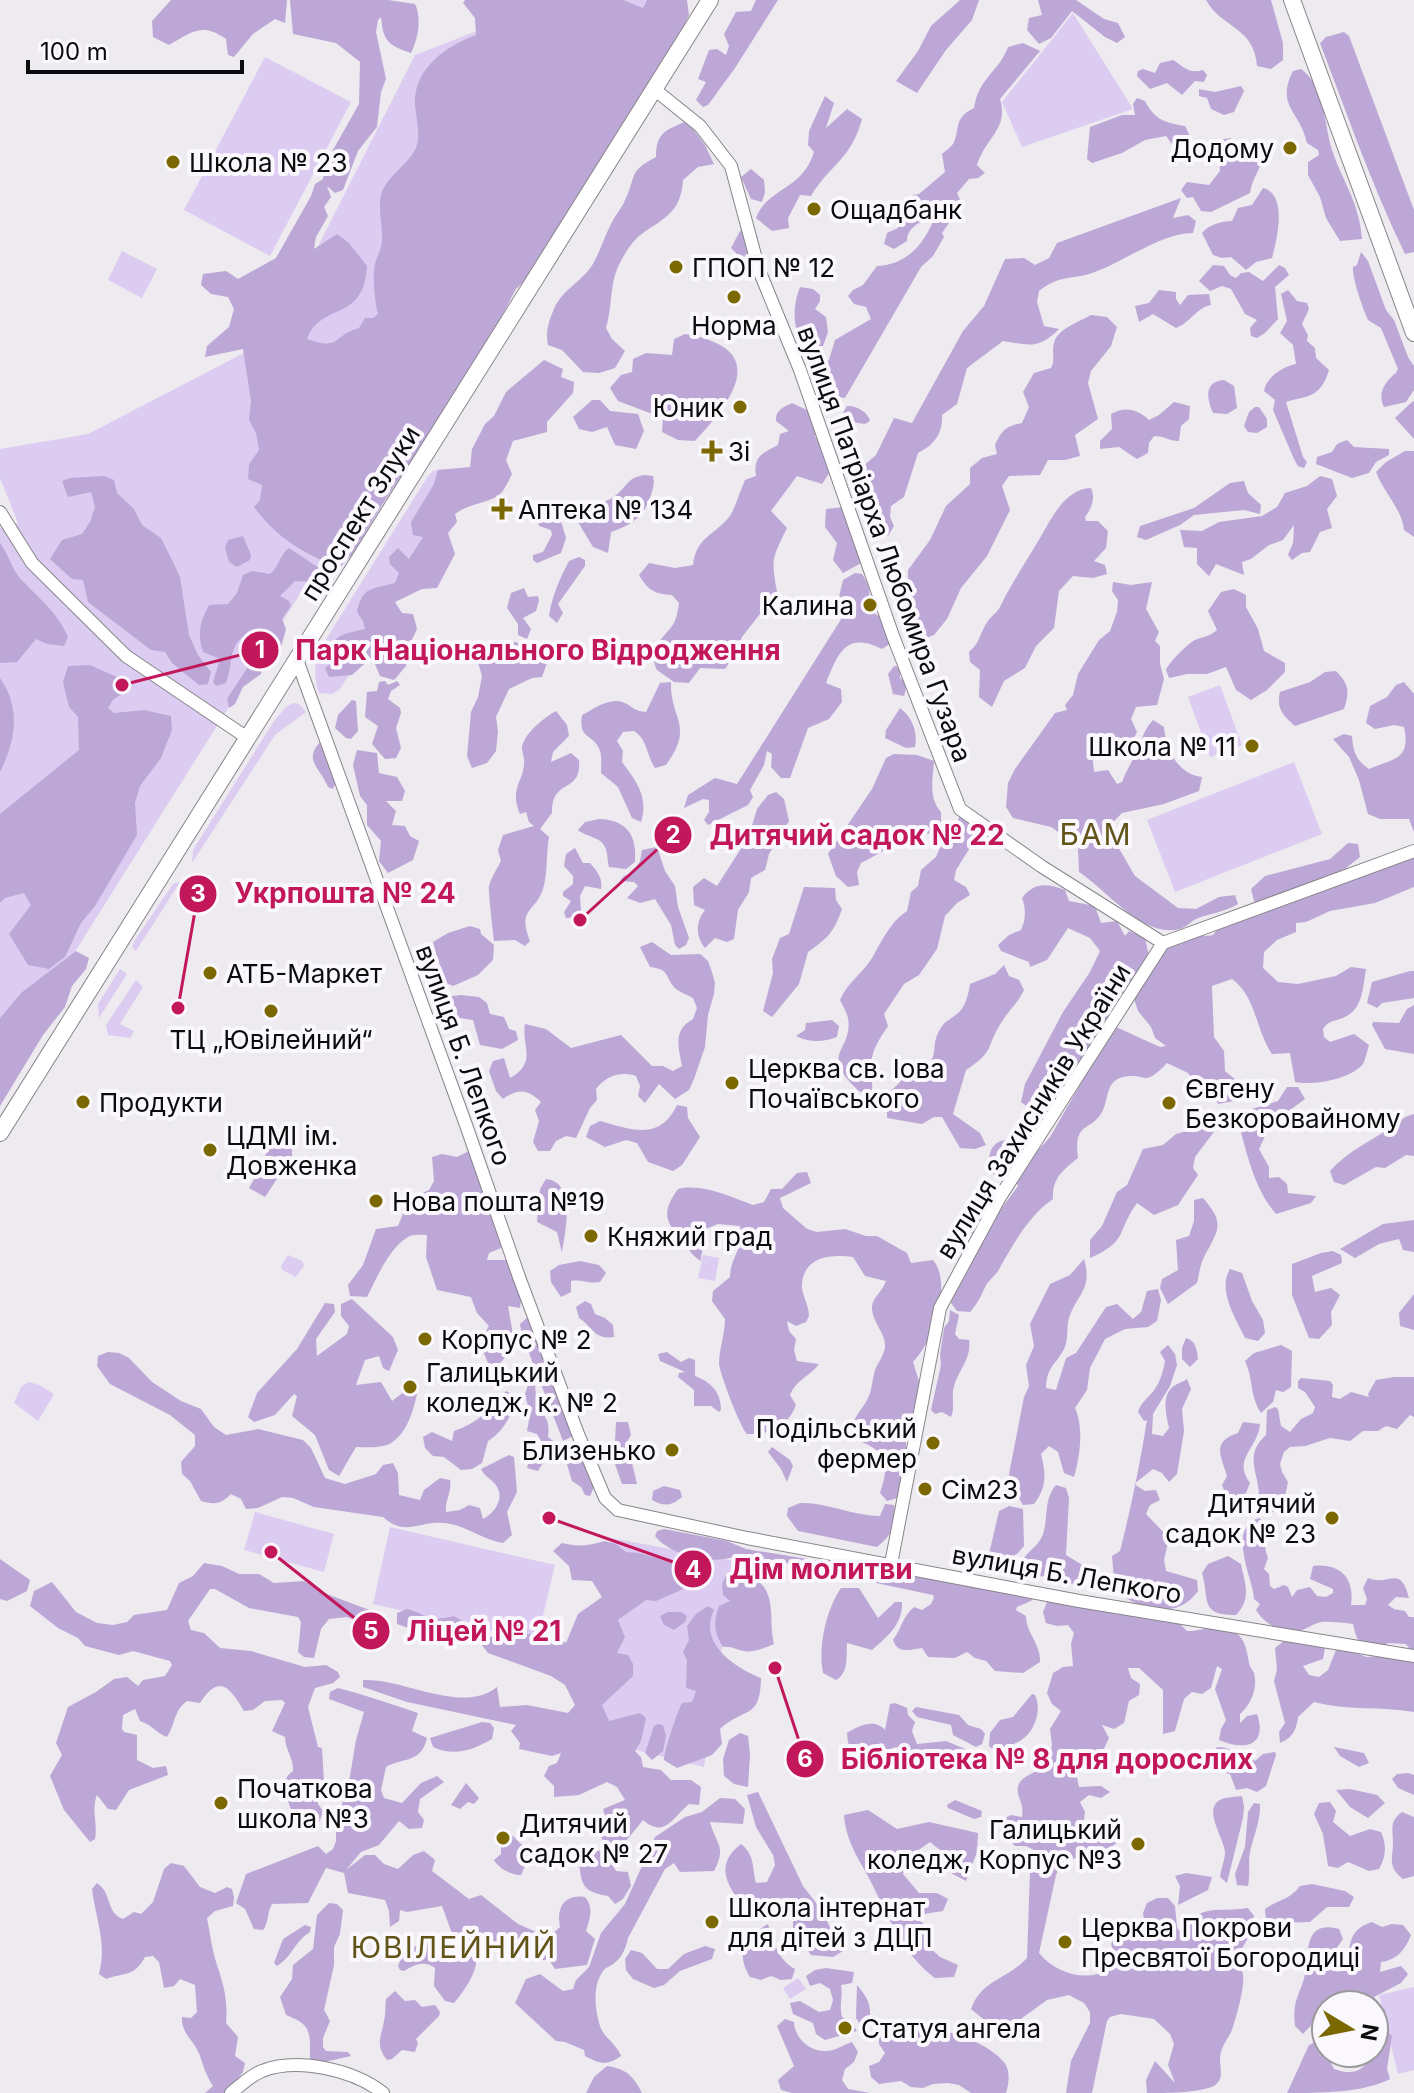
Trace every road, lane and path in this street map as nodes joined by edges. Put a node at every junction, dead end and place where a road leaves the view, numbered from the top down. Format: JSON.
{"nodes":[{"id":1,"x":710,"y":0,"type":"edge"},
{"id":2,"x":1292,"y":0,"type":"edge"},
{"id":3,"x":654,"y":89,"type":"junction"},
{"id":4,"x":1414,"y":333,"type":"edge"},
{"id":5,"x":0,"y":512,"type":"edge"},
{"id":6,"x":297,"y":660,"type":"junction"},
{"id":7,"x":246,"y":737,"type":"junction"},
{"id":8,"x":1414,"y":851,"type":"edge"},
{"id":9,"x":1163,"y":943,"type":"junction"},
{"id":10,"x":0,"y":1133,"type":"edge"},
{"id":11,"x":891,"y":1564,"type":"junction"},
{"id":12,"x":1414,"y":1656,"type":"edge"},
{"id":13,"x":231,"y":2093,"type":"edge"},
{"id":14,"x":383,"y":2093,"type":"edge"}],
"edges":[{"from":1,"to":3,"type":"main road","name":"проспект Злуки"},
{"from":2,"to":4,"type":"main road"},
{"from":3,"to":6,"type":"main road","name":"проспект Злуки"},
{"from":3,"to":9,"type":"street","name":"вулиця Патріарха Любомира Гузара"},
{"from":5,"to":7,"type":"street"},
{"from":6,"to":7,"type":"main road","name":"проспект Злуки"},
{"from":6,"to":11,"type":"street","name":"вулиця Б. Лепкого"},
{"from":7,"to":10,"type":"main road","name":"проспект Злуки"},
{"from":8,"to":9,"type":"street"},
{"from":9,"to":11,"type":"street","name":"вулиця Захисників України"},
{"from":11,"to":12,"type":"street","name":"вулиця Б. Лепкого"},
{"from":13,"to":14,"type":"street"}]}
